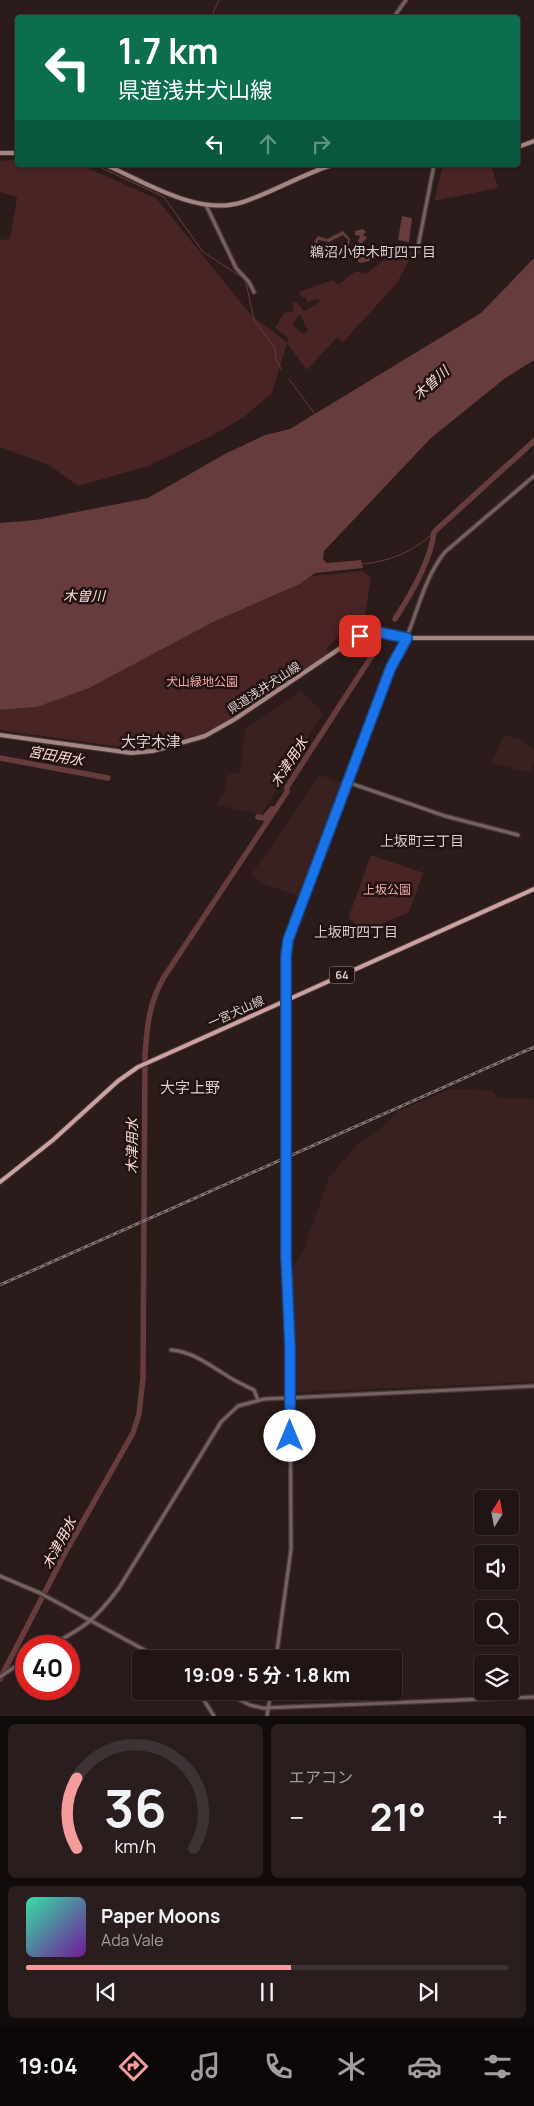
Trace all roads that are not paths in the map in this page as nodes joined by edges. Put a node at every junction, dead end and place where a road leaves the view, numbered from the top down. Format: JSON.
{"nodes":[{"id":1,"x":406,"y":0,"type":"edge"},
{"id":2,"x":395,"y":15,"type":"edge"},
{"id":3,"x":534,"y":140,"type":"edge"},
{"id":4,"x":520,"y":146,"type":"edge"},
{"id":5,"x":0,"y":153,"type":"edge"},
{"id":6,"x":15,"y":153,"type":"edge"},
{"id":7,"x":111,"y":167,"type":"edge"},
{"id":8,"x":327,"y":167,"type":"edge"},
{"id":9,"x":434,"y":167,"type":"edge"},
{"id":10,"x":206,"y":205,"type":"junction"},
{"id":11,"x":418,"y":252,"type":"dead end"},
{"id":12,"x":254,"y":292,"type":"dead end"},
{"id":13,"x":534,"y":476,"type":"edge"},
{"id":14,"x":407,"y":638,"type":"junction"},
{"id":15,"x":534,"y":638,"type":"edge"},
{"id":16,"x":0,"y":735,"type":"edge"},
{"id":17,"x":347,"y":782,"type":"junction"},
{"id":18,"x":518,"y":835,"type":"dead end"},
{"id":19,"x":534,"y":889,"type":"edge"},
{"id":20,"x":285,"y":1000,"type":"junction"},
{"id":21,"x":0,"y":1182,"type":"edge"},
{"id":22,"x":170,"y":1350,"type":"dead end"},
{"id":23,"x":534,"y":1386,"type":"edge"},
{"id":24,"x":290,"y":1397,"type":"junction"},
{"id":25,"x":258,"y":1400,"type":"junction"},
{"id":26,"x":0,"y":1576,"type":"edge"},
{"id":27,"x":91,"y":1621,"type":"junction"},
{"id":28,"x":71,"y":1635,"type":"edge"},
{"id":29,"x":144,"y":1650,"type":"edge"},
{"id":30,"x":277,"y":1650,"type":"edge"},
{"id":31,"x":15,"y":1666,"type":"edge"},
{"id":32,"x":0,"y":1677,"type":"edge"},
{"id":33,"x":534,"y":1696,"type":"edge"},
{"id":34,"x":204,"y":1700,"type":"edge"},
{"id":35,"x":241,"y":1700,"type":"edge"},
{"id":36,"x":270,"y":1700,"type":"edge"},
{"id":37,"x":269,"y":1708,"type":"junction"},
{"id":38,"x":214,"y":1716,"type":"edge"},
{"id":39,"x":268,"y":1716,"type":"edge"}],
"edges":[{"from":1,"to":2,"type":"street"},
{"from":3,"to":4,"type":"main road"},
{"from":5,"to":6,"type":"main road"},
{"from":7,"to":10,"type":"main road"},
{"from":8,"to":10,"type":"main road"},
{"from":9,"to":11,"type":"street"},
{"from":10,"to":12,"type":"street"},
{"from":13,"to":14,"type":"street"},
{"from":14,"to":15,"type":"main road","name":"県道浅井犬山線"},
{"from":14,"to":16,"type":"main road","name":"県道浅井犬山線"},
{"from":14,"to":17,"type":"street"},
{"from":17,"to":18,"type":"street"},
{"from":17,"to":20,"type":"street"},
{"from":19,"to":20,"type":"main road","name":"一宮犬山線","number":"64"},
{"from":20,"to":21,"type":"main road","name":"一宮犬山線","number":"64"},
{"from":20,"to":24,"type":"street","bridge":true},
{"from":22,"to":25,"type":"street"},
{"from":23,"to":24,"type":"street"},
{"from":24,"to":25,"type":"street"},
{"from":24,"to":30,"type":"street"},
{"from":25,"to":27,"type":"street"},
{"from":26,"to":27,"type":"street"},
{"from":27,"to":28,"type":"street"},
{"from":27,"to":29,"type":"street"},
{"from":31,"to":32,"type":"street"},
{"from":33,"to":37,"type":"street"},
{"from":34,"to":38,"type":"street"},
{"from":35,"to":37,"type":"street"},
{"from":36,"to":37,"type":"street"},
{"from":37,"to":39,"type":"street"}]}
